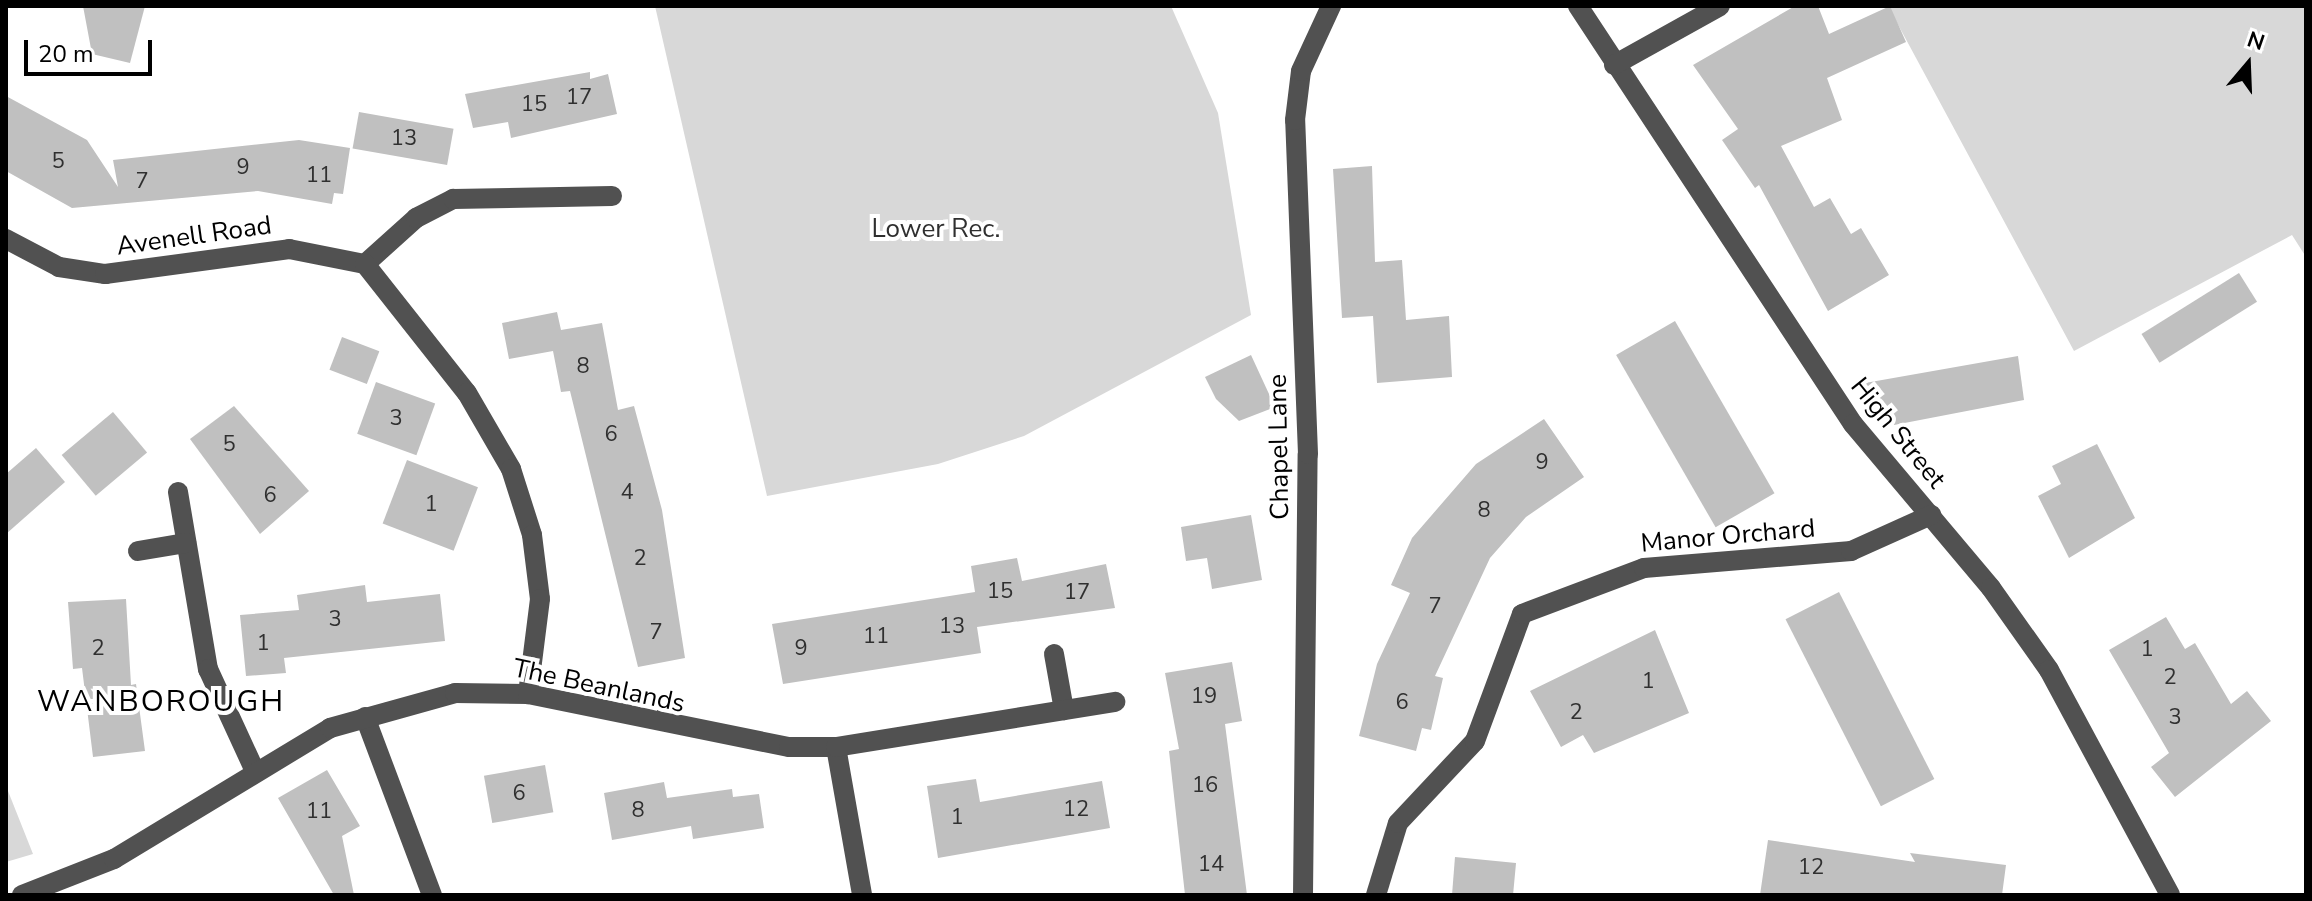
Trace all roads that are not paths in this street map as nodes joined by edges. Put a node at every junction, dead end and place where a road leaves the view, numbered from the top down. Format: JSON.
{"nodes":[{"id":1,"x":1331,"y":6,"type":"edge"},
{"id":2,"x":1578,"y":6,"type":"edge"},
{"id":3,"x":1720,"y":6,"type":"edge"},
{"id":4,"x":1614,"y":65,"type":"junction"},
{"id":5,"x":612,"y":196,"type":"dead end"},
{"id":6,"x":6,"y":239,"type":"edge"},
{"id":7,"x":365,"y":264,"type":"junction"},
{"id":8,"x":178,"y":492,"type":"dead end"},
{"id":9,"x":1931,"y":515,"type":"junction"},
{"id":10,"x":186,"y":543,"type":"junction"},
{"id":11,"x":138,"y":551,"type":"dead end"},
{"id":12,"x":1054,"y":654,"type":"dead end"},
{"id":13,"x":528,"y":694,"type":"junction"},
{"id":14,"x":1115,"y":702,"type":"dead end"},
{"id":15,"x":1064,"y":710,"type":"junction"},
{"id":16,"x":365,"y":717,"type":"junction"},
{"id":17,"x":836,"y":747,"type":"junction"},
{"id":18,"x":255,"y":771,"type":"junction"},
{"id":19,"x":22,"y":895,"type":"edge"},
{"id":20,"x":432,"y":895,"type":"edge"},
{"id":21,"x":862,"y":895,"type":"edge"},
{"id":22,"x":1303,"y":895,"type":"edge"},
{"id":23,"x":1376,"y":895,"type":"edge"},
{"id":24,"x":2170,"y":895,"type":"edge"}],
"edges":[{"from":1,"to":22,"type":"street","name":"Chapel Lane"},
{"from":2,"to":4,"type":"street","name":"High Street"},
{"from":3,"to":4,"type":"street"},
{"from":4,"to":9,"type":"street","name":"High Street"},
{"from":5,"to":7,"type":"street"},
{"from":6,"to":7,"type":"street","name":"Avenell Road"},
{"from":7,"to":13,"type":"street"},
{"from":8,"to":10,"type":"street"},
{"from":9,"to":23,"type":"street","name":"Manor Orchard"},
{"from":9,"to":24,"type":"street","name":"High Street"},
{"from":10,"to":11,"type":"street"},
{"from":10,"to":18,"type":"street"},
{"from":12,"to":15,"type":"street"},
{"from":13,"to":16,"type":"street","name":"The Beanlands"},
{"from":13,"to":17,"type":"street","name":"The Beanlands"},
{"from":14,"to":15,"type":"street","name":"The Beanlands"},
{"from":15,"to":17,"type":"street","name":"The Beanlands"},
{"from":16,"to":18,"type":"street","name":"The Beanlands"},
{"from":16,"to":20,"type":"street"},
{"from":17,"to":21,"type":"street"},
{"from":18,"to":19,"type":"street","name":"The Beanlands"}]}
